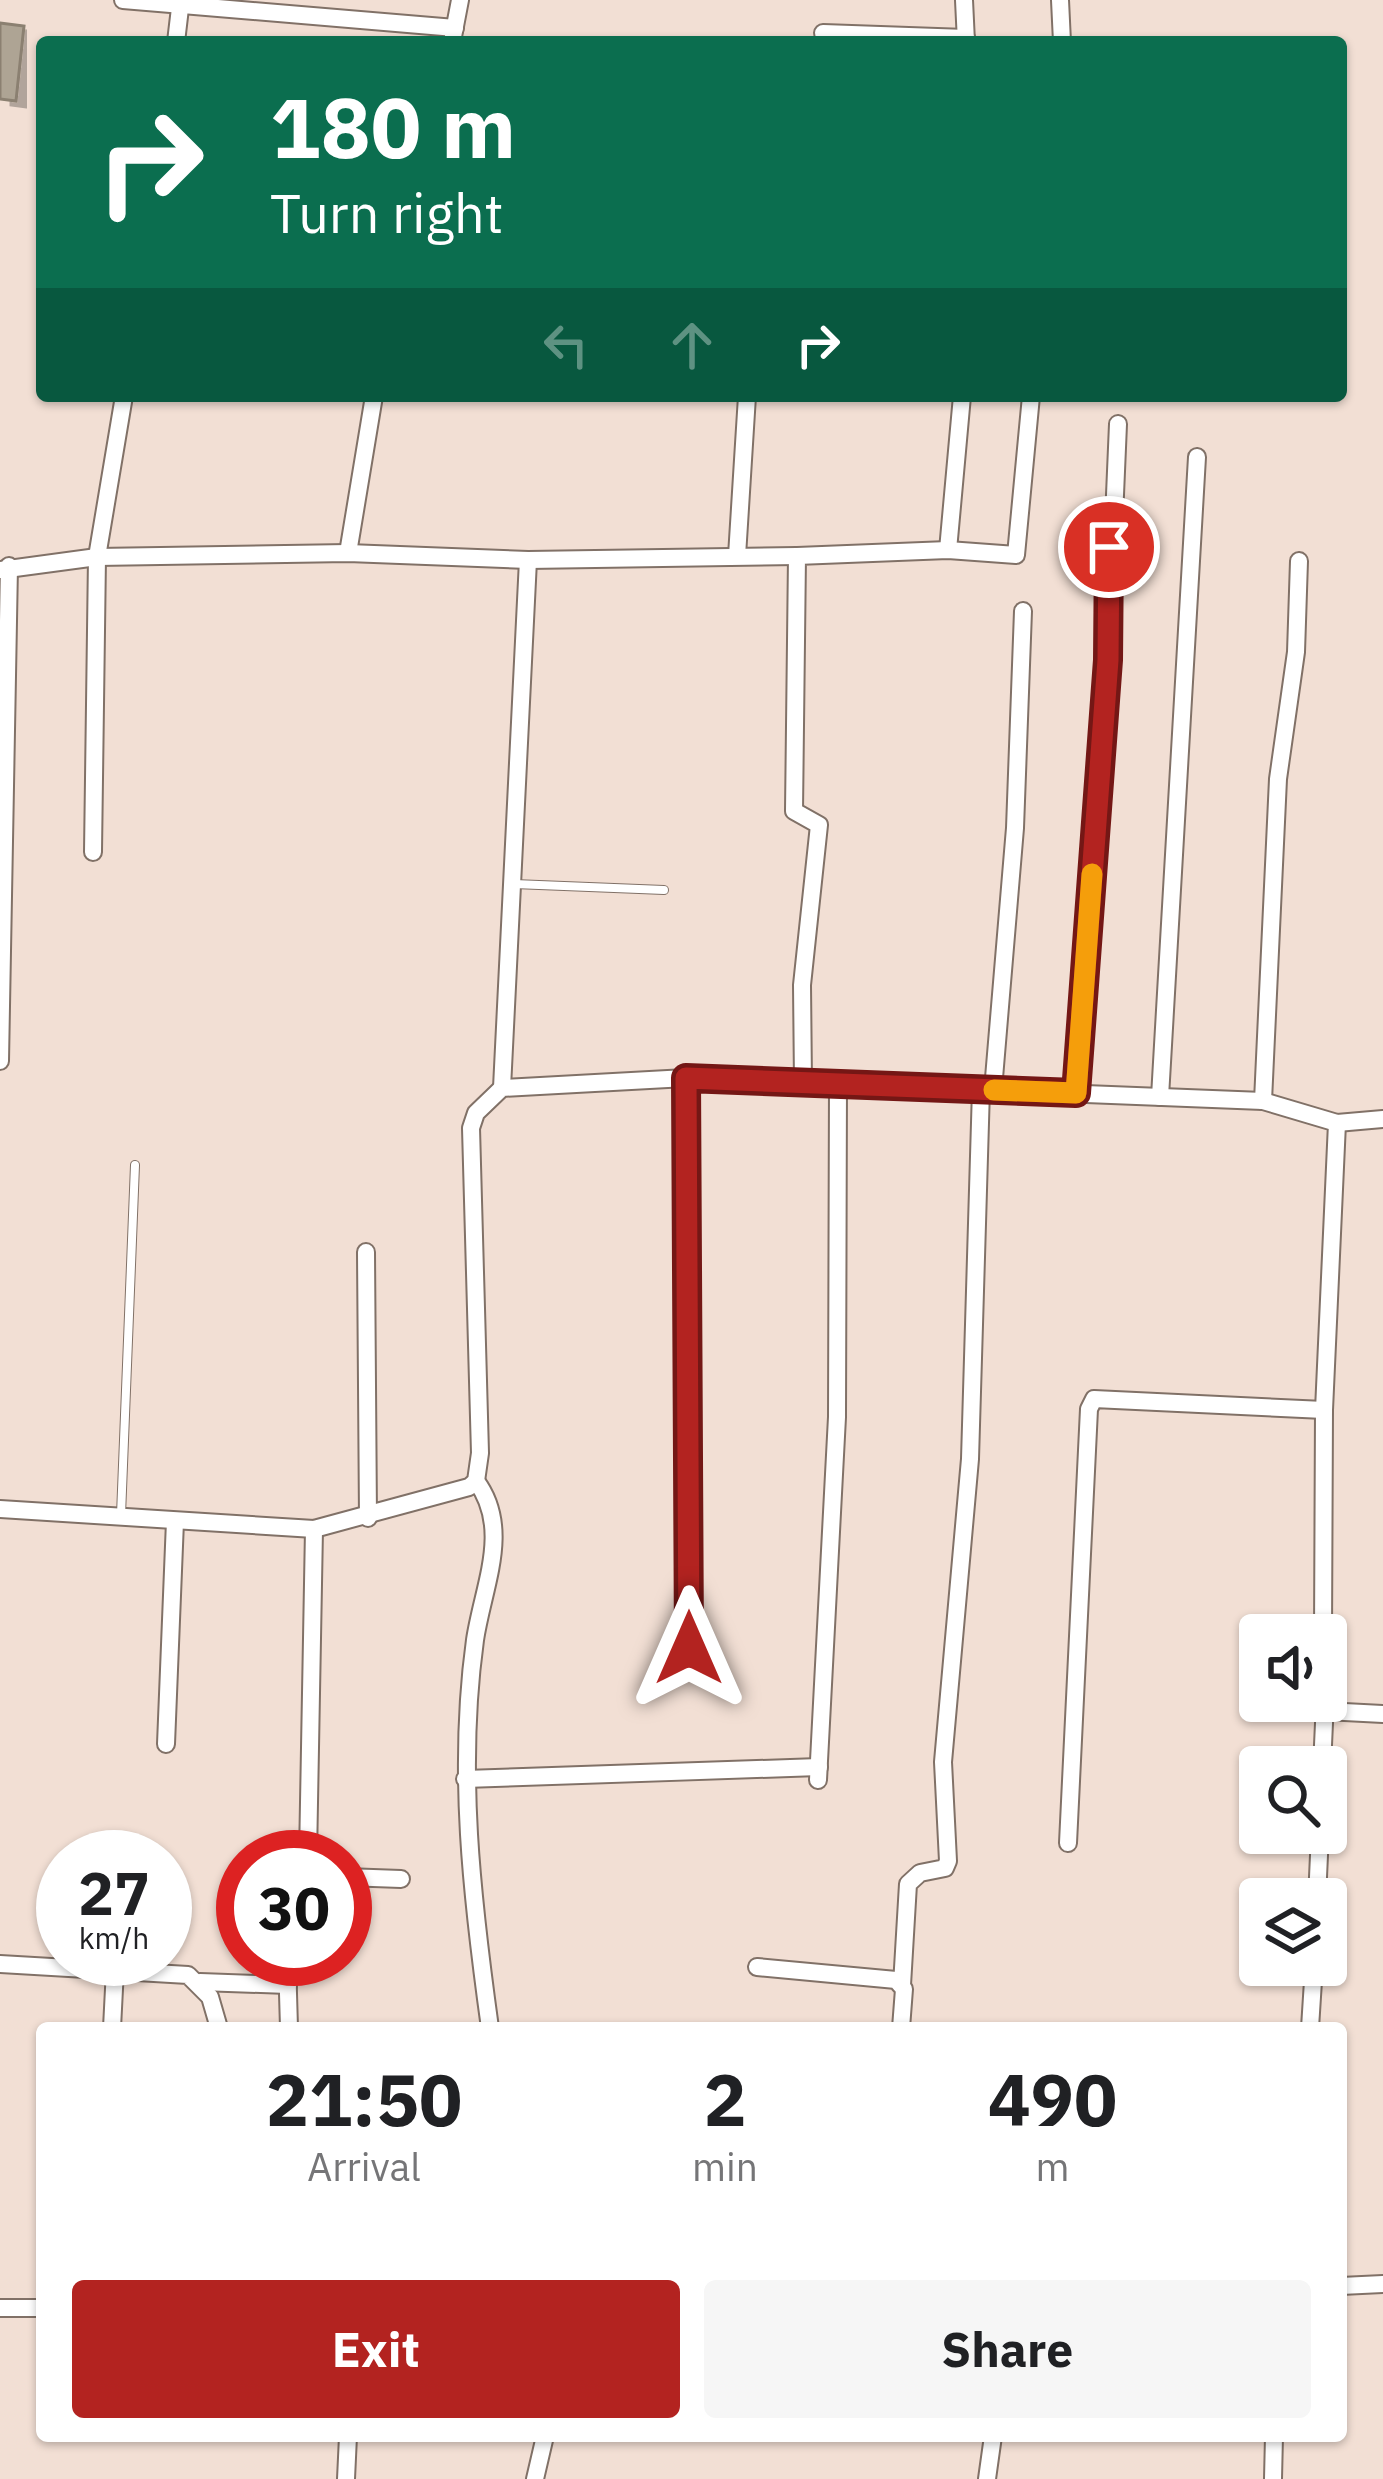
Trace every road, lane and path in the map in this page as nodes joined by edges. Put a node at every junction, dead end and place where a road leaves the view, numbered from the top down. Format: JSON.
{"nodes":[{"id":1,"x":124,"y":0,"type":"edge"},
{"id":2,"x":460,"y":0,"type":"edge"},
{"id":3,"x":964,"y":0,"type":"edge"},
{"id":4,"x":1060,"y":0,"type":"edge"},
{"id":5,"x":180,"y":8,"type":"junction"},
{"id":6,"x":823,"y":33,"type":"dead end"},
{"id":7,"x":453,"y":35,"type":"edge"},
{"id":8,"x":177,"y":36,"type":"edge"},
{"id":9,"x":884,"y":36,"type":"edge"},
{"id":10,"x":966,"y":36,"type":"edge"},
{"id":11,"x":1062,"y":36,"type":"edge"},
{"id":12,"x":123,"y":402,"type":"edge"},
{"id":13,"x":373,"y":402,"type":"edge"},
{"id":14,"x":747,"y":402,"type":"edge"},
{"id":15,"x":961,"y":402,"type":"edge"},
{"id":16,"x":1030,"y":402,"type":"edge"},
{"id":17,"x":1118,"y":424,"type":"dead end"},
{"id":18,"x":1197,"y":458,"type":"dead end"},
{"id":19,"x":948,"y":550,"type":"junction"},
{"id":20,"x":348,"y":553,"type":"junction"},
{"id":21,"x":737,"y":556,"type":"junction"},
{"id":22,"x":797,"y":556,"type":"junction"},
{"id":23,"x":98,"y":557,"type":"junction"},
{"id":24,"x":528,"y":560,"type":"junction"},
{"id":25,"x":1299,"y":561,"type":"dead end"},
{"id":26,"x":4,"y":568,"type":"edge"},
{"id":27,"x":1023,"y":611,"type":"dead end"},
{"id":28,"x":93,"y":852,"type":"dead end"},
{"id":29,"x":512,"y":884,"type":"junction"},
{"id":30,"x":664,"y":890,"type":"dead end"},
{"id":31,"x":0,"y":1061,"type":"edge"},
{"id":32,"x":686,"y":1078,"type":"junction"},
{"id":33,"x":803,"y":1082,"type":"junction"},
{"id":34,"x":838,"y":1083,"type":"junction"},
{"id":35,"x":502,"y":1088,"type":"junction"},
{"id":36,"x":987,"y":1089,"type":"junction"},
{"id":37,"x":1076,"y":1093,"type":"junction"},
{"id":38,"x":1160,"y":1097,"type":"junction"},
{"id":39,"x":1263,"y":1101,"type":"junction"},
{"id":40,"x":1383,"y":1118,"type":"edge"},
{"id":41,"x":1336,"y":1123,"type":"junction"},
{"id":42,"x":135,"y":1165,"type":"dead end"},
{"id":43,"x":366,"y":1252,"type":"dead end"},
{"id":44,"x":1324,"y":1410,"type":"junction"},
{"id":45,"x":476,"y":1480,"type":"junction"},
{"id":46,"x":0,"y":1509,"type":"edge"},
{"id":47,"x":121,"y":1516,"type":"junction"},
{"id":48,"x":368,"y":1519,"type":"junction"},
{"id":49,"x":176,"y":1521,"type":"junction"},
{"id":50,"x":314,"y":1529,"type":"junction"},
{"id":51,"x":1324,"y":1614,"type":"edge"},
{"id":52,"x":689,"y":1648,"type":"dead end"},
{"id":53,"x":1347,"y":1709,"type":"edge"},
{"id":54,"x":1383,"y":1714,"type":"edge"},
{"id":55,"x":166,"y":1744,"type":"dead end"},
{"id":56,"x":465,"y":1779,"type":"junction"},
{"id":57,"x":308,"y":1830,"type":"edge"},
{"id":58,"x":1068,"y":1843,"type":"dead end"},
{"id":59,"x":372,"y":1878,"type":"edge"},
{"id":60,"x":401,"y":1879,"type":"dead end"},
{"id":61,"x":0,"y":1964,"type":"edge"},
{"id":62,"x":36,"y":1966,"type":"edge"},
{"id":63,"x":757,"y":1967,"type":"dead end"},
{"id":64,"x":192,"y":1977,"type":"edge"},
{"id":65,"x":200,"y":1982,"type":"junction"},
{"id":66,"x":216,"y":1983,"type":"edge"},
{"id":67,"x":902,"y":1984,"type":"junction"},
{"id":68,"x":114,"y":1986,"type":"edge"},
{"id":69,"x":288,"y":1986,"type":"edge"},
{"id":70,"x":1313,"y":1986,"type":"edge"},
{"id":71,"x":112,"y":2022,"type":"edge"},
{"id":72,"x":217,"y":2022,"type":"edge"},
{"id":73,"x":289,"y":2022,"type":"edge"},
{"id":74,"x":489,"y":2022,"type":"edge"},
{"id":75,"x":901,"y":2022,"type":"edge"},
{"id":76,"x":1310,"y":2022,"type":"edge"},
{"id":77,"x":1383,"y":2284,"type":"edge"},
{"id":78,"x":1347,"y":2286,"type":"edge"},
{"id":79,"x":0,"y":2308,"type":"edge"},
{"id":80,"x":36,"y":2308,"type":"edge"},
{"id":81,"x":348,"y":2442,"type":"edge"},
{"id":82,"x":544,"y":2442,"type":"edge"},
{"id":83,"x":992,"y":2442,"type":"edge"},
{"id":84,"x":1274,"y":2442,"type":"edge"},
{"id":85,"x":346,"y":2479,"type":"edge"},
{"id":86,"x":535,"y":2479,"type":"edge"},
{"id":87,"x":987,"y":2479,"type":"edge"},
{"id":88,"x":1273,"y":2479,"type":"edge"}],
"edges":[{"from":1,"to":5,"type":"street"},
{"from":2,"to":7,"type":"street"},
{"from":3,"to":10,"type":"street"},
{"from":4,"to":11,"type":"street"},
{"from":5,"to":7,"type":"street"},
{"from":5,"to":8,"type":"street"},
{"from":6,"to":9,"type":"street"},
{"from":12,"to":23,"type":"street"},
{"from":13,"to":20,"type":"street"},
{"from":14,"to":21,"type":"street"},
{"from":15,"to":19,"type":"street"},
{"from":16,"to":19,"type":"street"},
{"from":17,"to":37,"type":"street"},
{"from":18,"to":38,"type":"street"},
{"from":19,"to":22,"type":"street"},
{"from":20,"to":23,"type":"street"},
{"from":20,"to":24,"type":"street"},
{"from":21,"to":22,"type":"street"},
{"from":21,"to":24,"type":"street"},
{"from":22,"to":33,"type":"street"},
{"from":23,"to":26,"type":"street"},
{"from":23,"to":28,"type":"street"},
{"from":24,"to":29,"type":"street"},
{"from":25,"to":39,"type":"street"},
{"from":26,"to":31,"type":"street"},
{"from":27,"to":36,"type":"street"},
{"from":29,"to":30,"type":"lane"},
{"from":29,"to":35,"type":"street"},
{"from":32,"to":33,"type":"street"},
{"from":32,"to":35,"type":"street"},
{"from":32,"to":52,"type":"street"},
{"from":33,"to":34,"type":"street"},
{"from":34,"to":36,"type":"street"},
{"from":34,"to":56,"type":"street"},
{"from":35,"to":45,"type":"street"},
{"from":36,"to":37,"type":"street"},
{"from":36,"to":67,"type":"street"},
{"from":37,"to":38,"type":"street"},
{"from":38,"to":39,"type":"street"},
{"from":39,"to":41,"type":"street"},
{"from":40,"to":41,"type":"street"},
{"from":41,"to":44,"type":"street"},
{"from":42,"to":47,"type":"lane"},
{"from":43,"to":48,"type":"street"},
{"from":44,"to":51,"type":"street"},
{"from":44,"to":58,"type":"street"},
{"from":45,"to":48,"type":"street"},
{"from":45,"to":56,"type":"street"},
{"from":46,"to":47,"type":"street"},
{"from":47,"to":49,"type":"street"},
{"from":48,"to":50,"type":"street"},
{"from":49,"to":50,"type":"street"},
{"from":49,"to":55,"type":"street"},
{"from":50,"to":57,"type":"street"},
{"from":53,"to":54,"type":"street"},
{"from":56,"to":74,"type":"street"},
{"from":59,"to":60,"type":"street"},
{"from":61,"to":62,"type":"street"},
{"from":63,"to":67,"type":"street"},
{"from":64,"to":65,"type":"street"},
{"from":65,"to":66,"type":"street"},
{"from":65,"to":72,"type":"street"},
{"from":67,"to":75,"type":"street"},
{"from":68,"to":71,"type":"street"},
{"from":69,"to":73,"type":"street"},
{"from":70,"to":76,"type":"street"},
{"from":77,"to":78,"type":"street"},
{"from":79,"to":80,"type":"street"},
{"from":81,"to":85,"type":"street"},
{"from":82,"to":86,"type":"street"},
{"from":83,"to":87,"type":"street"},
{"from":84,"to":88,"type":"street"}]}
